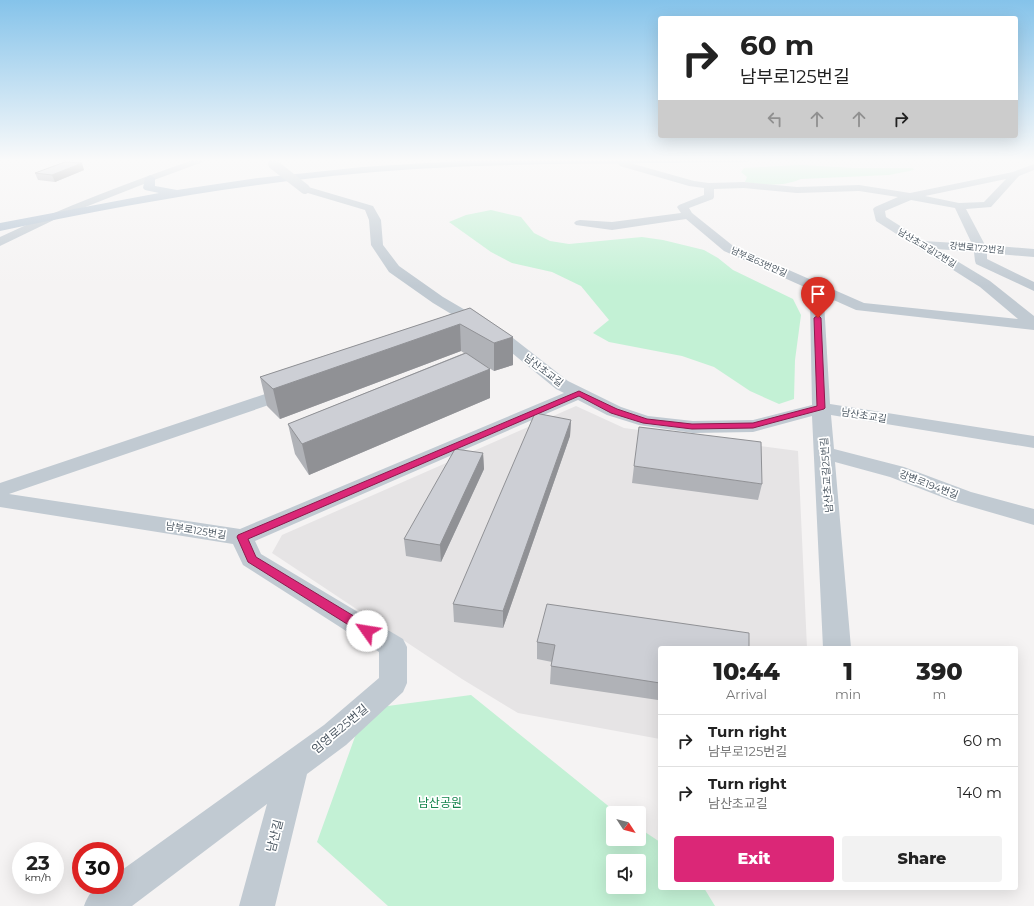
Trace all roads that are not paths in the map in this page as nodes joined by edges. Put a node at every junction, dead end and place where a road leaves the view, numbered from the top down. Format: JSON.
{"nodes":[{"id":1,"x":91,"y":201,"type":"edge"},
{"id":2,"x":130,"y":201,"type":"edge"},
{"id":3,"x":346,"y":201,"type":"edge"},
{"id":4,"x":698,"y":201,"type":"edge"},
{"id":5,"x":897,"y":201,"type":"edge"},
{"id":6,"x":936,"y":201,"type":"edge"},
{"id":7,"x":990,"y":201,"type":"edge"},
{"id":8,"x":959,"y":206,"type":"junction"},
{"id":9,"x":56,"y":215,"type":"junction"},
{"id":10,"x":688,"y":216,"type":"junction"},
{"id":11,"x":580,"y":224,"type":"dead end"},
{"id":12,"x":0,"y":227,"type":"edge"},
{"id":13,"x":0,"y":242,"type":"edge"},
{"id":14,"x":921,"y":243,"type":"junction"},
{"id":15,"x":980,"y":248,"type":"junction"},
{"id":16,"x":1034,"y":253,"type":"edge"},
{"id":17,"x":1034,"y":287,"type":"edge"},
{"id":18,"x":817,"y":302,"type":"dead end"},
{"id":19,"x":1034,"y":321,"type":"edge"},
{"id":20,"x":1034,"y":325,"type":"edge"},
{"id":21,"x":482,"y":326,"type":"junction"},
{"id":22,"x":460,"y":333,"type":"edge"},
{"id":23,"x":309,"y":385,"type":"edge"},
{"id":24,"x":579,"y":393,"type":"junction"},
{"id":25,"x":821,"y":408,"type":"junction"},
{"id":26,"x":1034,"y":442,"type":"edge"},
{"id":27,"x":824,"y":453,"type":"junction"},
{"id":28,"x":0,"y":490,"type":"edge"},
{"id":29,"x":0,"y":500,"type":"edge"},
{"id":30,"x":1034,"y":517,"type":"edge"},
{"id":31,"x":242,"y":537,"type":"junction"},
{"id":32,"x":837,"y":646,"type":"edge"},
{"id":33,"x":292,"y":767,"type":"junction"},
{"id":34,"x":102,"y":906,"type":"edge"},
{"id":35,"x":257,"y":906,"type":"edge"}],
"edges":[{"from":1,"to":9,"type":"street"},
{"from":2,"to":9,"type":"main road"},
{"from":3,"to":21,"type":"street","name":"남산초교길","bridge":true},
{"from":4,"to":10,"type":"street"},
{"from":5,"to":14,"type":"street","name":"남산초교길12번길"},
{"from":6,"to":8,"type":"street"},
{"from":7,"to":8,"type":"street"},
{"from":8,"to":15,"type":"street"},
{"from":9,"to":12,"type":"main road"},
{"from":9,"to":13,"type":"street"},
{"from":10,"to":11,"type":"street"},
{"from":10,"to":20,"type":"street","name":"남부로63번안길"},
{"from":14,"to":15,"type":"street","name":"강변로172번길"},
{"from":14,"to":19,"type":"street","name":"남산초교길12번길"},
{"from":15,"to":16,"type":"street","name":"강변로172번길"},
{"from":15,"to":17,"type":"street"},
{"from":18,"to":25,"type":"street","name":"남산초교길25번길"},
{"from":21,"to":22,"type":"street"},
{"from":21,"to":24,"type":"street","name":"남산초교길"},
{"from":23,"to":28,"type":"street"},
{"from":24,"to":25,"type":"street","name":"남산초교길"},
{"from":24,"to":31,"type":"street"},
{"from":25,"to":26,"type":"street","name":"남산초교길"},
{"from":25,"to":27,"type":"street","name":"남산초교길25번길"},
{"from":27,"to":30,"type":"street","name":"강변로194번길"},
{"from":27,"to":32,"type":"street","name":"남산초교길25번길"},
{"from":29,"to":31,"type":"street","name":"남부로125번길"},
{"from":31,"to":33,"type":"street","name":"임영로25번길"},
{"from":33,"to":34,"type":"street","name":"임영로25번길"},
{"from":33,"to":35,"type":"street","name":"남산길"}]}
